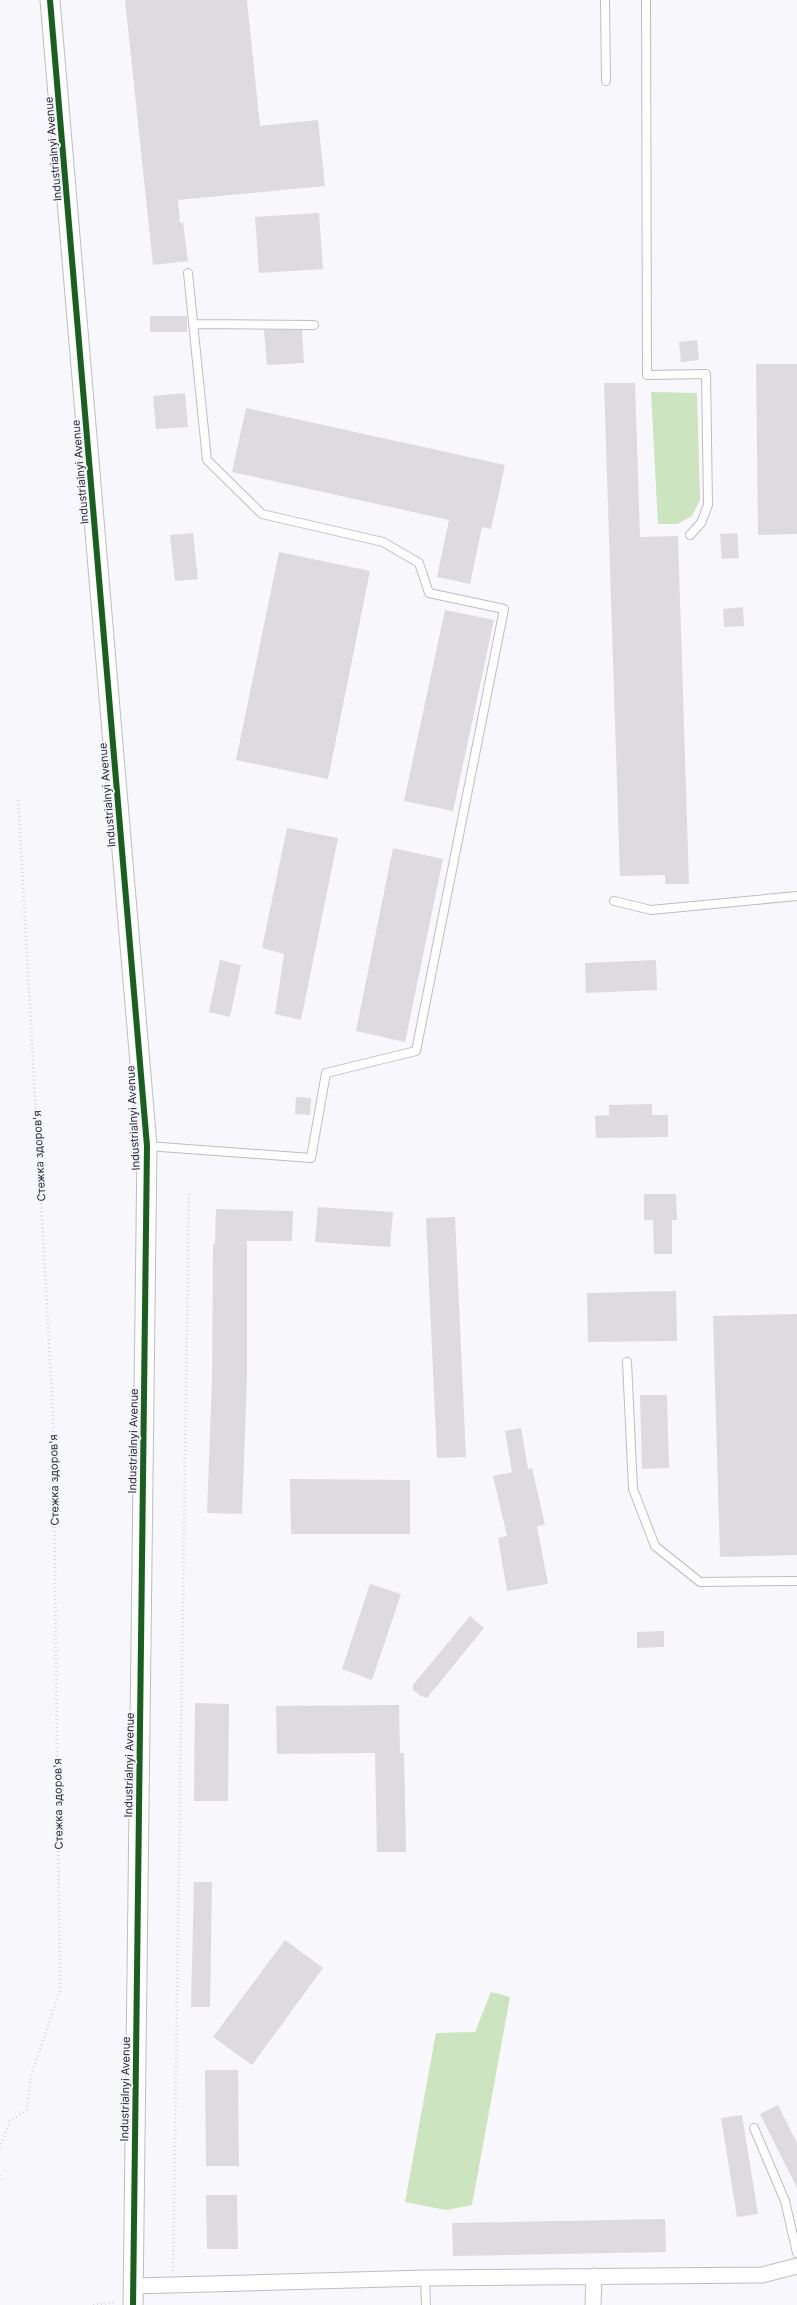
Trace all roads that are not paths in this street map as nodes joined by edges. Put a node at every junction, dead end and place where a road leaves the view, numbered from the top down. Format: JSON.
{"nodes":[{"id":1,"x":50,"y":0,"type":"edge"},
{"id":2,"x":604,"y":0,"type":"edge"},
{"id":3,"x":646,"y":0,"type":"edge"},
{"id":4,"x":606,"y":81,"type":"dead end"},
{"id":5,"x":188,"y":273,"type":"dead end"},
{"id":6,"x":194,"y":324,"type":"junction"},
{"id":7,"x":314,"y":325,"type":"dead end"},
{"id":8,"x":690,"y":535,"type":"dead end"},
{"id":9,"x":797,"y":896,"type":"edge"},
{"id":10,"x":614,"y":901,"type":"dead end"},
{"id":11,"x":147,"y":1146,"type":"junction"},
{"id":12,"x":627,"y":1362,"type":"dead end"},
{"id":13,"x":797,"y":1581,"type":"edge"},
{"id":14,"x":754,"y":2128,"type":"dead end"},
{"id":15,"x":797,"y":2253,"type":"edge"},
{"id":16,"x":797,"y":2266,"type":"edge"},
{"id":17,"x":594,"y":2276,"type":"junction"},
{"id":18,"x":425,"y":2278,"type":"junction"},
{"id":19,"x":133,"y":2286,"type":"junction"},
{"id":20,"x":133,"y":2305,"type":"edge"},
{"id":21,"x":426,"y":2305,"type":"edge"},
{"id":22,"x":593,"y":2305,"type":"edge"}],
"edges":[{"from":1,"to":11,"type":"street","name":"Industrialnyi Avenue"},
{"from":2,"to":4,"type":"lane"},
{"from":3,"to":8,"type":"lane"},
{"from":5,"to":6,"type":"lane"},
{"from":6,"to":7,"type":"lane"},
{"from":6,"to":11,"type":"lane"},
{"from":9,"to":10,"type":"lane"},
{"from":11,"to":19,"type":"street","name":"Industrialnyi Avenue"},
{"from":12,"to":13,"type":"lane"},
{"from":14,"to":15,"type":"lane"},
{"from":16,"to":17,"type":"street"},
{"from":17,"to":18,"type":"street"},
{"from":17,"to":22,"type":"street"},
{"from":18,"to":19,"type":"street"},
{"from":18,"to":21,"type":"lane"},
{"from":19,"to":20,"type":"street","name":"Industrialnyi Avenue"}]}
